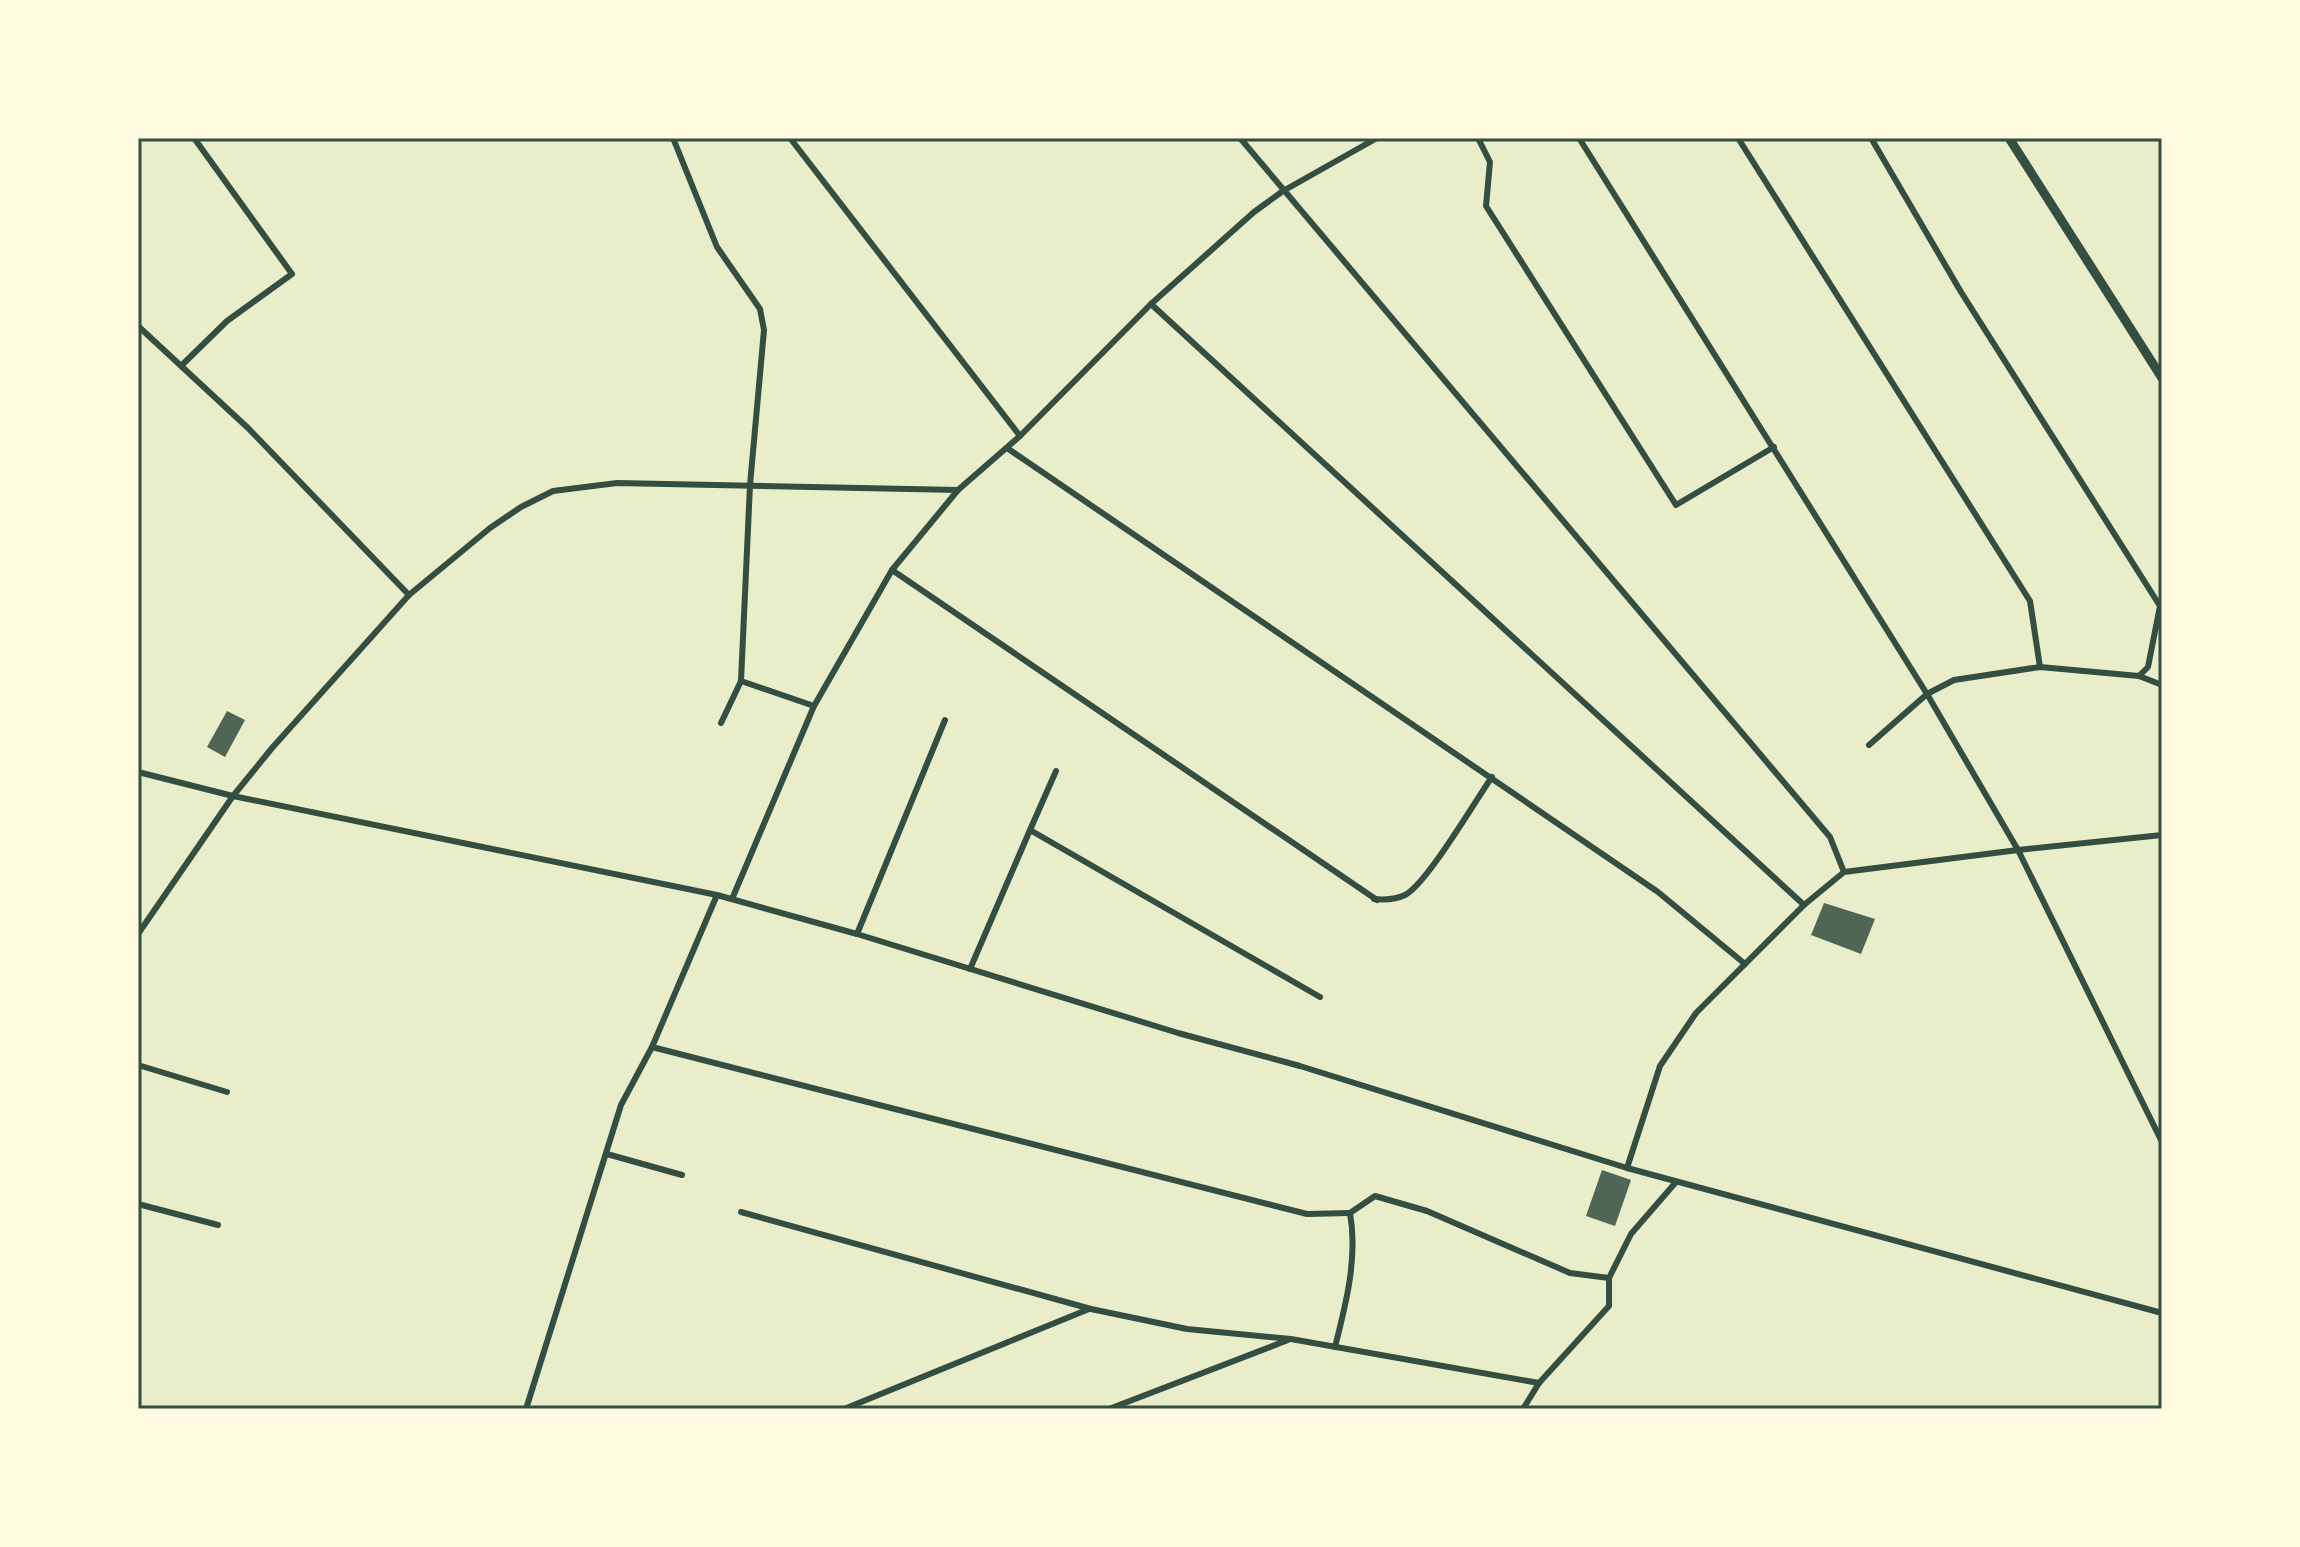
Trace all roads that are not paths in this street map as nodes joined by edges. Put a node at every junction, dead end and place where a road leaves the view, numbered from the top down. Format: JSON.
{"nodes":[{"id":1,"x":194,"y":138,"type":"edge"},
{"id":2,"x":673,"y":138,"type":"edge"},
{"id":3,"x":790,"y":138,"type":"edge"},
{"id":4,"x":1240,"y":138,"type":"edge"},
{"id":5,"x":1377,"y":138,"type":"edge"},
{"id":6,"x":1478,"y":138,"type":"edge"},
{"id":7,"x":1579,"y":138,"type":"edge"},
{"id":8,"x":1738,"y":138,"type":"edge"},
{"id":9,"x":1871,"y":138,"type":"edge"},
{"id":10,"x":2009,"y":138,"type":"edge"},
{"id":11,"x":1283,"y":191,"type":"junction"},
{"id":12,"x":1151,"y":304,"type":"junction"},
{"id":13,"x":138,"y":326,"type":"edge"},
{"id":14,"x":182,"y":365,"type":"junction"},
{"id":15,"x":2162,"y":378,"type":"edge"},
{"id":16,"x":1020,"y":436,"type":"junction"},
{"id":17,"x":1774,"y":447,"type":"junction"},
{"id":18,"x":1007,"y":448,"type":"junction"},
{"id":19,"x":750,"y":485,"type":"junction"},
{"id":20,"x":958,"y":490,"type":"junction"},
{"id":21,"x":892,"y":570,"type":"junction"},
{"id":22,"x":409,"y":595,"type":"junction"},
{"id":23,"x":2040,"y":667,"type":"junction"},
{"id":24,"x":2139,"y":676,"type":"junction"},
{"id":25,"x":741,"y":681,"type":"junction"},
{"id":26,"x":2162,"y":685,"type":"edge"},
{"id":27,"x":1927,"y":694,"type":"junction"},
{"id":28,"x":814,"y":706,"type":"junction"},
{"id":29,"x":945,"y":720,"type":"dead end"},
{"id":30,"x":721,"y":723,"type":"dead end"},
{"id":31,"x":1869,"y":745,"type":"dead end"},
{"id":32,"x":1056,"y":771,"type":"dead end"},
{"id":33,"x":138,"y":772,"type":"edge"},
{"id":34,"x":1492,"y":777,"type":"junction"},
{"id":35,"x":233,"y":796,"type":"junction"},
{"id":36,"x":1030,"y":830,"type":"junction"},
{"id":37,"x":2162,"y":835,"type":"edge"},
{"id":38,"x":2018,"y":850,"type":"junction"},
{"id":39,"x":1844,"y":872,"type":"junction"},
{"id":40,"x":717,"y":895,"type":"junction"},
{"id":41,"x":732,"y":899,"type":"junction"},
{"id":42,"x":1804,"y":905,"type":"junction"},
{"id":43,"x":138,"y":934,"type":"edge"},
{"id":44,"x":857,"y":934,"type":"junction"},
{"id":45,"x":1745,"y":964,"type":"junction"},
{"id":46,"x":970,"y":969,"type":"junction"},
{"id":47,"x":1320,"y":997,"type":"dead end"},
{"id":48,"x":652,"y":1047,"type":"junction"},
{"id":49,"x":138,"y":1065,"type":"edge"},
{"id":50,"x":227,"y":1092,"type":"dead end"},
{"id":51,"x":2162,"y":1142,"type":"edge"},
{"id":52,"x":607,"y":1154,"type":"junction"},
{"id":53,"x":1627,"y":1168,"type":"junction"},
{"id":54,"x":682,"y":1175,"type":"dead end"},
{"id":55,"x":1677,"y":1182,"type":"junction"},
{"id":56,"x":138,"y":1204,"type":"edge"},
{"id":57,"x":741,"y":1212,"type":"dead end"},
{"id":58,"x":1350,"y":1213,"type":"junction"},
{"id":59,"x":218,"y":1225,"type":"dead end"},
{"id":60,"x":1609,"y":1278,"type":"junction"},
{"id":61,"x":1091,"y":1309,"type":"junction"},
{"id":62,"x":2162,"y":1313,"type":"edge"},
{"id":63,"x":1291,"y":1339,"type":"junction"},
{"id":64,"x":1335,"y":1347,"type":"junction"},
{"id":65,"x":1539,"y":1383,"type":"junction"},
{"id":66,"x":526,"y":1409,"type":"edge"},
{"id":67,"x":844,"y":1409,"type":"edge"},
{"id":68,"x":1109,"y":1409,"type":"edge"},
{"id":69,"x":1523,"y":1409,"type":"edge"}],
"edges":[{"from":1,"to":14,"type":"street"},
{"from":2,"to":19,"type":"street"},
{"from":3,"to":16,"type":"street"},
{"from":4,"to":11,"type":"street"},
{"from":5,"to":11,"type":"street"},
{"from":6,"to":17,"type":"street"},
{"from":7,"to":17,"type":"street"},
{"from":8,"to":23,"type":"street"},
{"from":9,"to":24,"type":"street"},
{"from":10,"to":15,"type":"main road"},
{"from":11,"to":12,"type":"street"},
{"from":11,"to":39,"type":"street"},
{"from":12,"to":16,"type":"street"},
{"from":12,"to":42,"type":"street"},
{"from":13,"to":14,"type":"street"},
{"from":14,"to":22,"type":"street"},
{"from":16,"to":18,"type":"street"},
{"from":17,"to":27,"type":"street"},
{"from":18,"to":20,"type":"street"},
{"from":18,"to":34,"type":"street"},
{"from":19,"to":20,"type":"street"},
{"from":19,"to":22,"type":"street"},
{"from":19,"to":25,"type":"street"},
{"from":20,"to":21,"type":"street"},
{"from":21,"to":28,"type":"street"},
{"from":21,"to":34,"type":"street"},
{"from":22,"to":35,"type":"street"},
{"from":23,"to":24,"type":"street"},
{"from":23,"to":27,"type":"street"},
{"from":24,"to":26,"type":"street"},
{"from":25,"to":28,"type":"street"},
{"from":25,"to":30,"type":"street"},
{"from":27,"to":31,"type":"street"},
{"from":27,"to":38,"type":"street"},
{"from":28,"to":41,"type":"street"},
{"from":29,"to":44,"type":"street"},
{"from":32,"to":36,"type":"street"},
{"from":33,"to":35,"type":"street"},
{"from":34,"to":45,"type":"street"},
{"from":35,"to":40,"type":"street"},
{"from":35,"to":43,"type":"street"},
{"from":36,"to":46,"type":"street"},
{"from":36,"to":47,"type":"street"},
{"from":37,"to":38,"type":"street"},
{"from":38,"to":39,"type":"street"},
{"from":38,"to":51,"type":"street"},
{"from":39,"to":42,"type":"street"},
{"from":40,"to":41,"type":"street"},
{"from":40,"to":48,"type":"street"},
{"from":41,"to":44,"type":"street"},
{"from":42,"to":45,"type":"street"},
{"from":44,"to":46,"type":"street"},
{"from":45,"to":53,"type":"street"},
{"from":46,"to":53,"type":"street"},
{"from":48,"to":52,"type":"street"},
{"from":48,"to":58,"type":"street"},
{"from":49,"to":50,"type":"street"},
{"from":52,"to":54,"type":"street"},
{"from":52,"to":66,"type":"street"},
{"from":53,"to":55,"type":"street"},
{"from":55,"to":60,"type":"street"},
{"from":55,"to":62,"type":"street"},
{"from":56,"to":59,"type":"street"},
{"from":57,"to":61,"type":"street"},
{"from":58,"to":60,"type":"street"},
{"from":58,"to":64,"type":"street"},
{"from":60,"to":65,"type":"street"},
{"from":61,"to":63,"type":"street"},
{"from":61,"to":67,"type":"street"},
{"from":63,"to":64,"type":"street"},
{"from":63,"to":68,"type":"street"},
{"from":64,"to":65,"type":"street"},
{"from":65,"to":69,"type":"street"}]}
